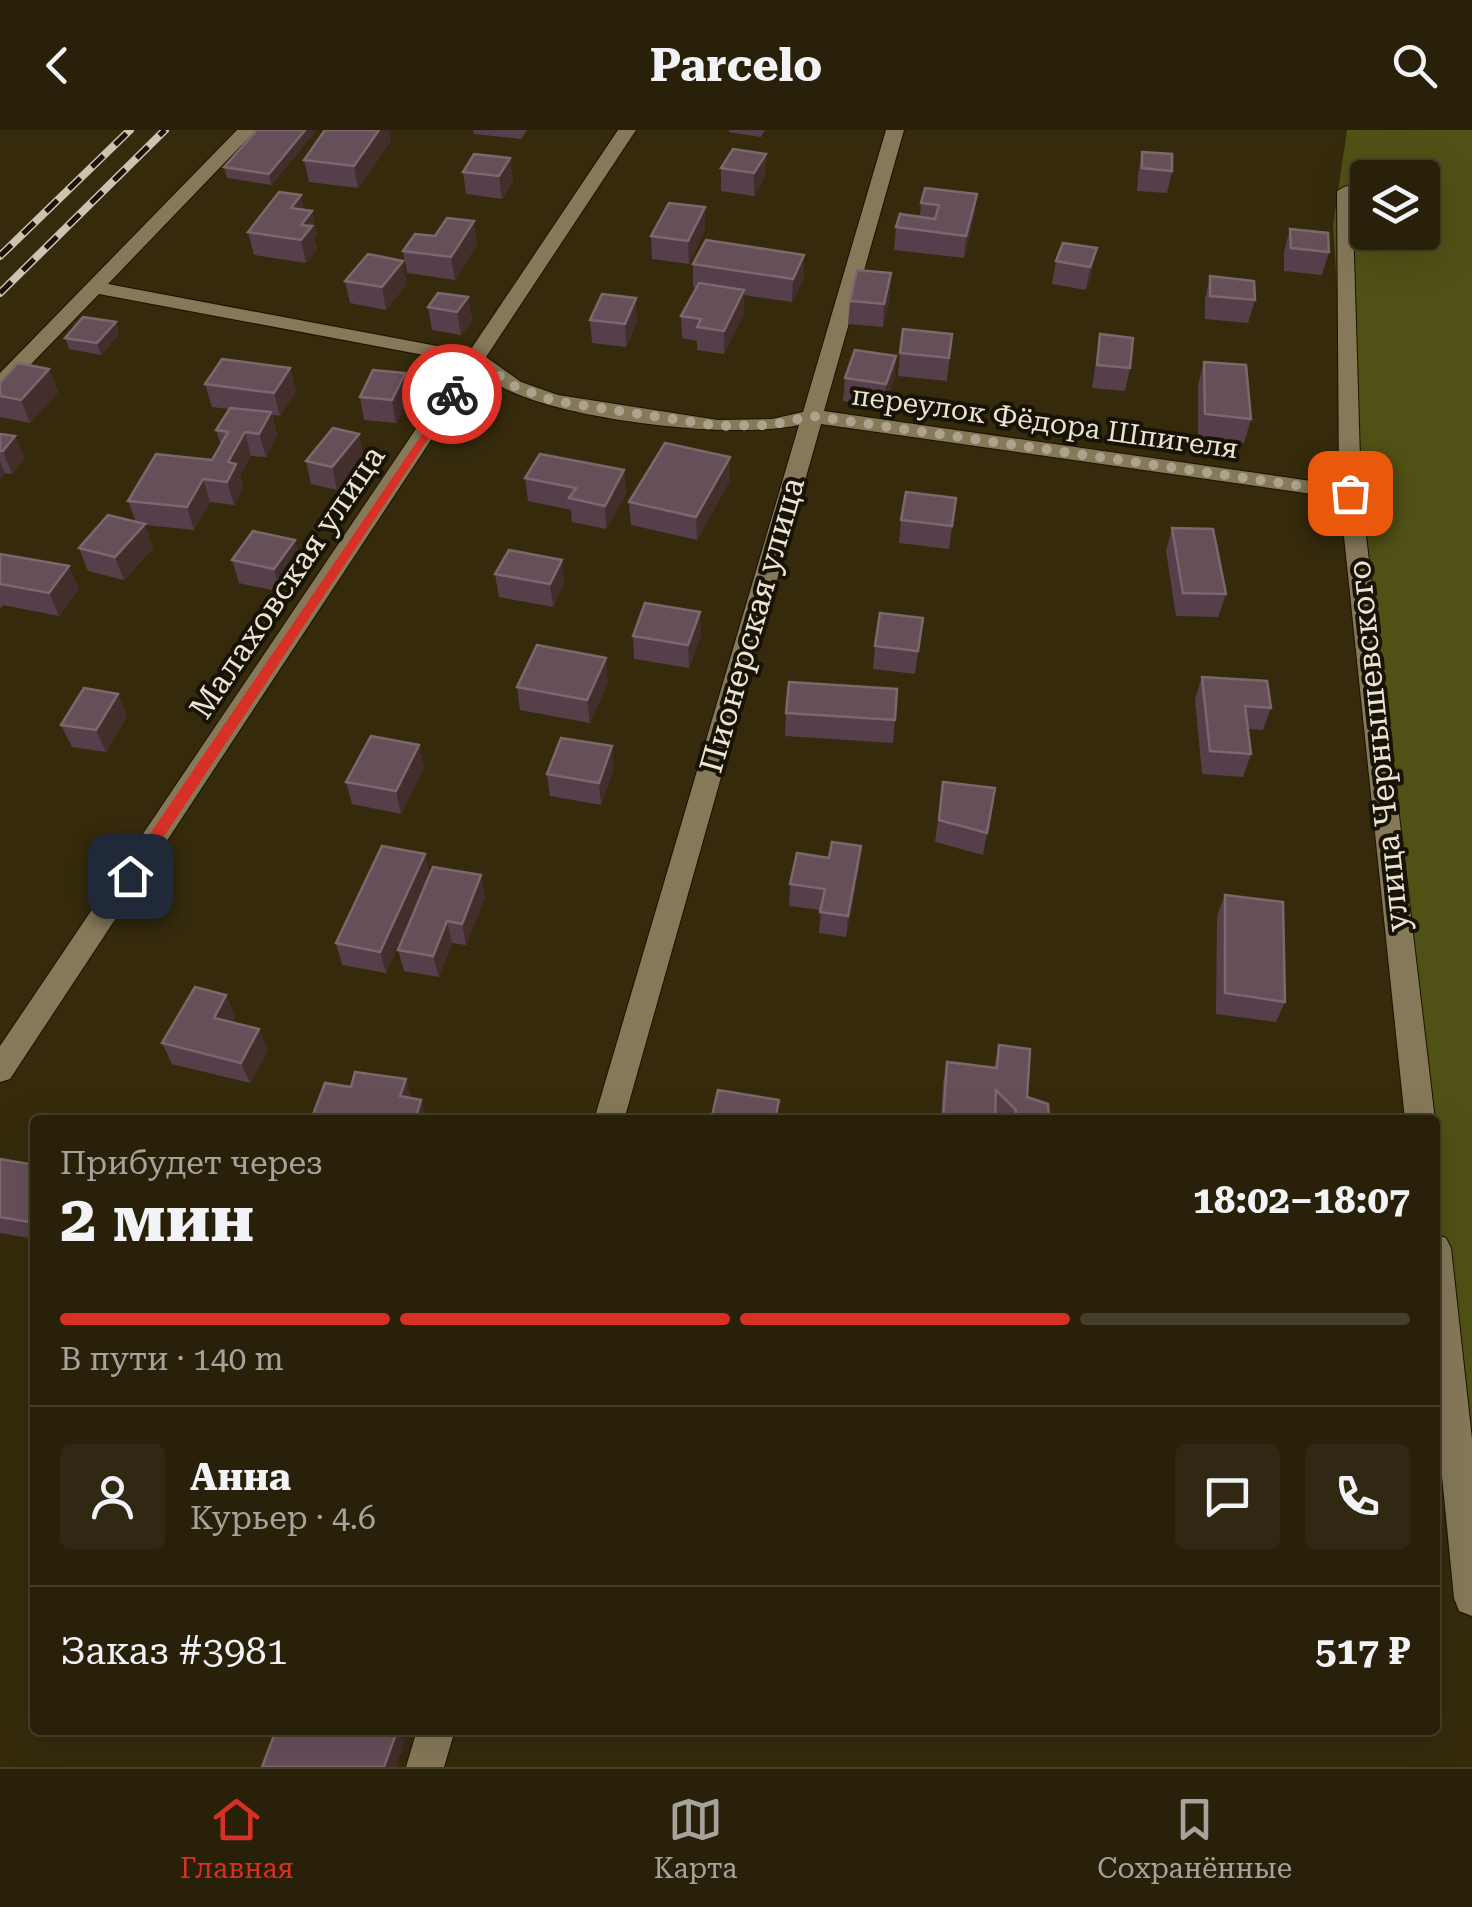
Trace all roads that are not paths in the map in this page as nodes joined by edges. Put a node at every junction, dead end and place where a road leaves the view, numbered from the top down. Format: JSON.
{"nodes":[{"id":1,"x":247,"y":130,"type":"edge"},
{"id":2,"x":628,"y":130,"type":"edge"},
{"id":3,"x":895,"y":130,"type":"edge"},
{"id":4,"x":1346,"y":190,"type":"dead end"},
{"id":5,"x":93,"y":286,"type":"junction"},
{"id":6,"x":475,"y":359,"type":"junction"},
{"id":7,"x":0,"y":385,"type":"edge"},
{"id":8,"x":812,"y":416,"type":"junction"},
{"id":9,"x":1350,"y":493,"type":"junction"},
{"id":10,"x":0,"y":1070,"type":"edge"},
{"id":11,"x":611,"y":1115,"type":"edge"},
{"id":12,"x":1419,"y":1115,"type":"edge"},
{"id":13,"x":1440,"y":1338,"type":"edge"},
{"id":14,"x":1448,"y":1481,"type":"edge"},
{"id":15,"x":1472,"y":1598,"type":"edge"},
{"id":16,"x":435,"y":1735,"type":"edge"},
{"id":17,"x":425,"y":1767,"type":"edge"}],
"edges":[{"from":1,"to":5,"type":"street"},
{"from":2,"to":6,"type":"street","name":"Малаховская улица"},
{"from":3,"to":8,"type":"street","name":"Пионерская улица"},
{"from":4,"to":9,"type":"street","name":"улица Чернышевского"},
{"from":5,"to":6,"type":"street","name":"переулок Фёдора Шпигеля"},
{"from":5,"to":7,"type":"street"},
{"from":6,"to":8,"type":"street","name":"переулок Фёдора Шпигеля"},
{"from":6,"to":10,"type":"street","name":"Малаховская улица"},
{"from":8,"to":9,"type":"street","name":"переулок Фёдора Шпигеля"},
{"from":8,"to":11,"type":"street","name":"Пионерская улица"},
{"from":9,"to":12,"type":"street","name":"улица Чернышевского"},
{"from":13,"to":14,"type":"street"},
{"from":14,"to":15,"type":"street"},
{"from":16,"to":17,"type":"street"}]}
